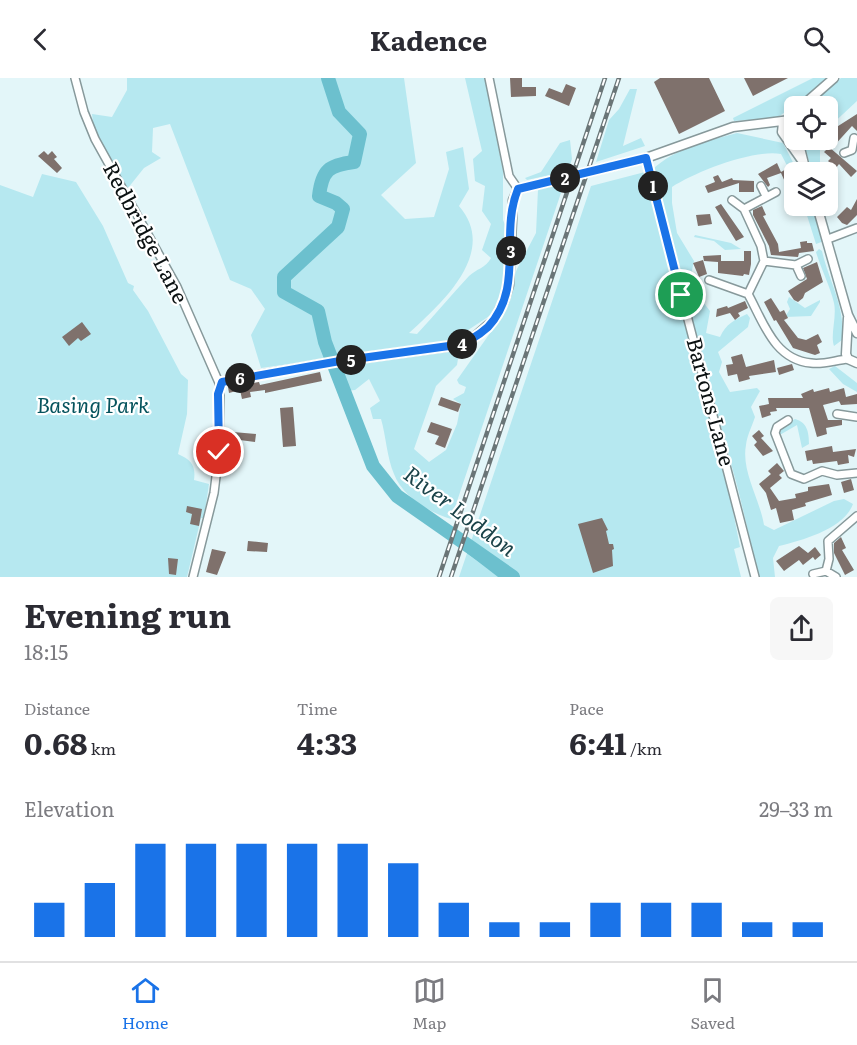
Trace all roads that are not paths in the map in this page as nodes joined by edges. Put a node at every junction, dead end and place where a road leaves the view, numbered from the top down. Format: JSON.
{"nodes":[{"id":1,"x":75,"y":78,"type":"edge"},
{"id":2,"x":489,"y":78,"type":"edge"},
{"id":3,"x":834,"y":78,"type":"edge"},
{"id":4,"x":815,"y":96,"type":"edge"},
{"id":5,"x":784,"y":127,"type":"edge"},
{"id":6,"x":854,"y":138,"type":"dead end"},
{"id":7,"x":797,"y":150,"type":"edge"},
{"id":8,"x":800,"y":150,"type":"edge"},
{"id":9,"x":854,"y":152,"type":"edge"},
{"id":10,"x":843,"y":153,"type":"dead end"},
{"id":11,"x":646,"y":158,"type":"junction"},
{"id":12,"x":801,"y":159,"type":"junction"},
{"id":13,"x":802,"y":162,"type":"edge"},
{"id":14,"x":761,"y":186,"type":"dead end"},
{"id":15,"x":518,"y":189,"type":"junction"},
{"id":16,"x":776,"y":192,"type":"dead end"},
{"id":17,"x":766,"y":196,"type":"junction"},
{"id":18,"x":732,"y":200,"type":"dead end"},
{"id":19,"x":744,"y":209,"type":"junction"},
{"id":20,"x":820,"y":216,"type":"edge"},
{"id":21,"x":857,"y":228,"type":"edge"},
{"id":22,"x":828,"y":239,"type":"junction"},
{"id":23,"x":808,"y":259,"type":"dead end"},
{"id":24,"x":764,"y":261,"type":"junction"},
{"id":25,"x":796,"y":265,"type":"junction"},
{"id":26,"x":801,"y":276,"type":"dead end"},
{"id":27,"x":709,"y":280,"type":"dead end"},
{"id":28,"x":725,"y":284,"type":"junction"},
{"id":29,"x":748,"y":294,"type":"junction"},
{"id":30,"x":722,"y":295,"type":"dead end"},
{"id":31,"x":848,"y":315,"type":"junction"},
{"id":32,"x":857,"y":333,"type":"edge"},
{"id":33,"x":857,"y":342,"type":"edge"},
{"id":34,"x":847,"y":348,"type":"junction"},
{"id":35,"x":830,"y":360,"type":"junction"},
{"id":36,"x":852,"y":361,"type":"edge"},
{"id":37,"x":857,"y":370,"type":"edge"},
{"id":38,"x":220,"y":385,"type":"junction"},
{"id":39,"x":837,"y":414,"type":"dead end"},
{"id":40,"x":857,"y":417,"type":"edge"},
{"id":41,"x":788,"y":420,"type":"dead end"},
{"id":42,"x":769,"y":423,"type":"dead end"},
{"id":43,"x":777,"y":427,"type":"junction"},
{"id":44,"x":857,"y":473,"type":"edge"},
{"id":45,"x":857,"y":516,"type":"edge"},
{"id":46,"x":826,"y":571,"type":"junction"},
{"id":47,"x":813,"y":574,"type":"dead end"},
{"id":48,"x":193,"y":577,"type":"edge"},
{"id":49,"x":755,"y":577,"type":"edge"},
{"id":50,"x":836,"y":577,"type":"edge"}],
"edges":[{"from":1,"to":38,"type":"street","name":"Redbridge Lane"},
{"from":2,"to":15,"type":"street"},
{"from":3,"to":4,"type":"street"},
{"from":5,"to":11,"type":"street"},
{"from":6,"to":9,"type":"street"},
{"from":7,"to":12,"type":"street"},
{"from":8,"to":12,"type":"street"},
{"from":9,"to":10,"type":"street"},
{"from":11,"to":15,"type":"street"},
{"from":11,"to":49,"type":"street","name":"Bartons Lane"},
{"from":12,"to":13,"type":"street"},
{"from":14,"to":17,"type":"street"},
{"from":15,"to":38,"type":"street"},
{"from":16,"to":17,"type":"street"},
{"from":17,"to":19,"type":"street"},
{"from":18,"to":19,"type":"street"},
{"from":19,"to":24,"type":"street"},
{"from":20,"to":22,"type":"street"},
{"from":21,"to":22,"type":"street"},
{"from":22,"to":31,"type":"street"},
{"from":23,"to":25,"type":"street"},
{"from":24,"to":25,"type":"street"},
{"from":24,"to":29,"type":"street"},
{"from":25,"to":26,"type":"street"},
{"from":27,"to":28,"type":"street"},
{"from":28,"to":29,"type":"street"},
{"from":28,"to":30,"type":"street"},
{"from":29,"to":35,"type":"street"},
{"from":31,"to":32,"type":"street"},
{"from":31,"to":34,"type":"street"},
{"from":33,"to":34,"type":"street"},
{"from":34,"to":35,"type":"street"},
{"from":34,"to":36,"type":"street"},
{"from":35,"to":36,"type":"street"},
{"from":36,"to":37,"type":"street"},
{"from":38,"to":48,"type":"street"},
{"from":39,"to":40,"type":"street"},
{"from":41,"to":43,"type":"street"},
{"from":42,"to":43,"type":"street"},
{"from":43,"to":44,"type":"street"},
{"from":45,"to":46,"type":"street"},
{"from":46,"to":47,"type":"street"},
{"from":46,"to":50,"type":"street"}]}
